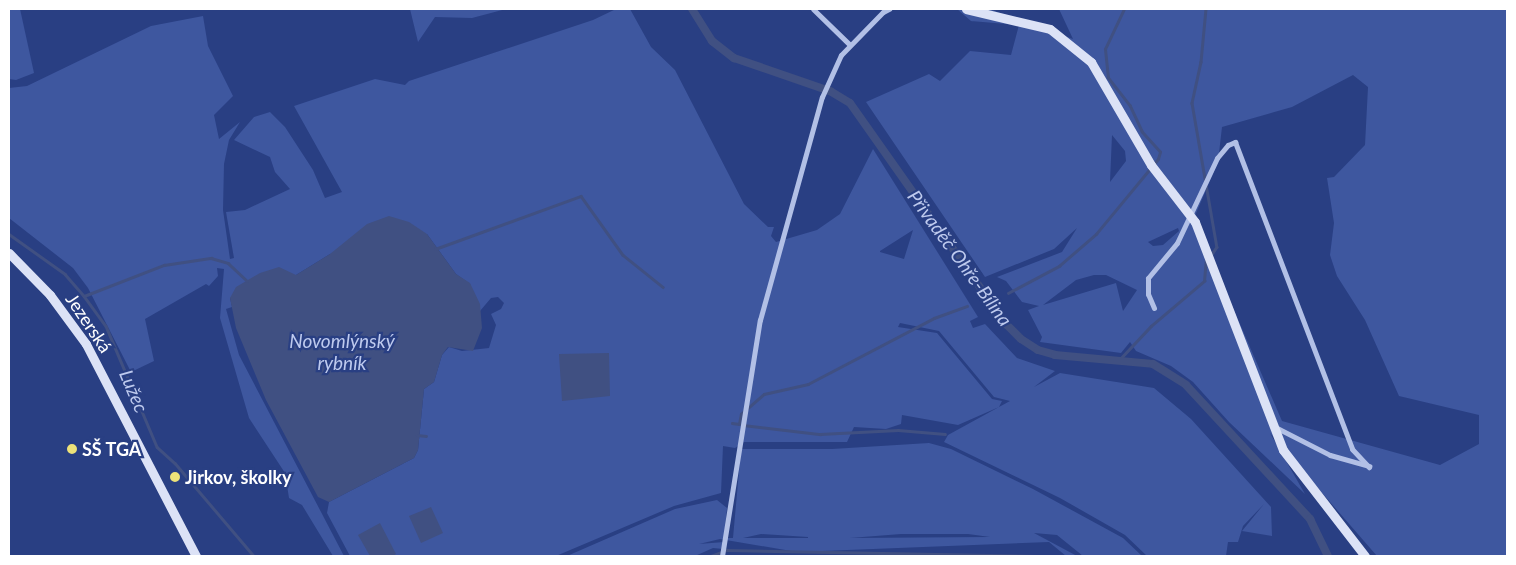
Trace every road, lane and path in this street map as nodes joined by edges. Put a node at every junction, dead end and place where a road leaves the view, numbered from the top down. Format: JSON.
{"nodes":[{"id":1,"x":812,"y":9,"type":"edge"},
{"id":2,"x":889,"y":9,"type":"edge"},
{"id":3,"x":966,"y":9,"type":"edge"},
{"id":4,"x":850,"y":44,"type":"junction"},
{"id":5,"x":1191,"y":216,"type":"junction"},
{"id":6,"x":9,"y":253,"type":"edge"},
{"id":7,"x":1154,"y":308,"type":"dead end"},
{"id":8,"x":1275,"y":427,"type":"junction"},
{"id":9,"x":723,"y":553,"type":"edge"},
{"id":10,"x":196,"y":556,"type":"edge"},
{"id":11,"x":1365,"y":556,"type":"edge"}],
"edges":[{"from":1,"to":4,"type":"street"},
{"from":2,"to":4,"type":"street"},
{"from":3,"to":5,"type":"street"},
{"from":4,"to":9,"type":"street"},
{"from":5,"to":7,"type":"street"},
{"from":5,"to":8,"type":"street"},
{"from":5,"to":8,"type":"street"},
{"from":6,"to":10,"type":"street","name":"Jezerská"},
{"from":8,"to":11,"type":"street"}]}
